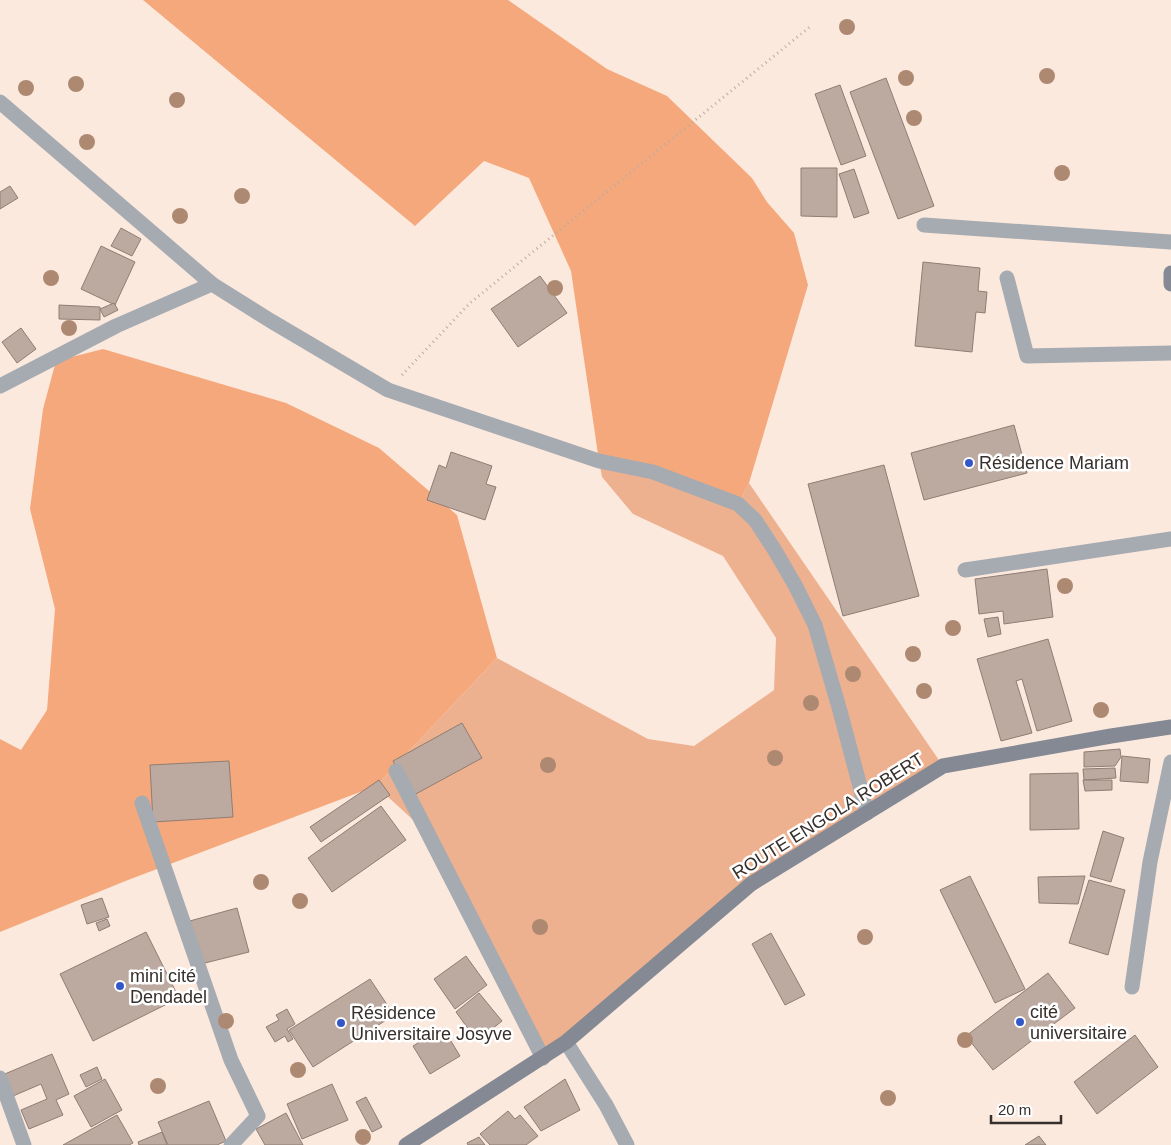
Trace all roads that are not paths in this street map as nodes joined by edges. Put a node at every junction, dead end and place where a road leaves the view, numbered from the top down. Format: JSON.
{"nodes":[{"id":1,"x":0,"y":102,"type":"edge"},
{"id":2,"x":924,"y":225,"type":"dead end"},
{"id":3,"x":1171,"y":242,"type":"edge"},
{"id":4,"x":1171,"y":273,"type":"edge"},
{"id":5,"x":1008,"y":278,"type":"dead end"},
{"id":6,"x":212,"y":284,"type":"junction"},
{"id":7,"x":1171,"y":284,"type":"edge"},
{"id":8,"x":1171,"y":353,"type":"edge"},
{"id":9,"x":0,"y":386,"type":"edge"},
{"id":10,"x":1171,"y":539,"type":"edge"},
{"id":11,"x":965,"y":570,"type":"dead end"},
{"id":12,"x":1171,"y":727,"type":"edge"},
{"id":13,"x":1171,"y":762,"type":"edge"},
{"id":14,"x":396,"y":771,"type":"dead end"},
{"id":15,"x":142,"y":803,"type":"dead end"},
{"id":16,"x":866,"y":813,"type":"junction"},
{"id":17,"x":1132,"y":987,"type":"dead end"},
{"id":18,"x":566,"y":1042,"type":"junction"},
{"id":19,"x":543,"y":1058,"type":"junction"},
{"id":20,"x":0,"y":1078,"type":"edge"},
{"id":21,"x":24,"y":1145,"type":"edge"},
{"id":22,"x":231,"y":1145,"type":"edge"},
{"id":23,"x":406,"y":1145,"type":"edge"},
{"id":24,"x":627,"y":1145,"type":"edge"}],
"edges":[{"from":1,"to":6,"type":"street"},
{"from":2,"to":3,"type":"street"},
{"from":4,"to":7,"type":"street"},
{"from":5,"to":8,"type":"street"},
{"from":6,"to":9,"type":"street"},
{"from":6,"to":16,"type":"street"},
{"from":10,"to":11,"type":"street"},
{"from":12,"to":16,"type":"street","name":"ROUTE ENGOLA ROBERT"},
{"from":13,"to":17,"type":"street"},
{"from":14,"to":19,"type":"street"},
{"from":15,"to":22,"type":"street"},
{"from":16,"to":18,"type":"street","name":"ROUTE ENGOLA ROBERT"},
{"from":18,"to":19,"type":"street","name":"ROUTE ENGOLA ROBERT"},
{"from":18,"to":24,"type":"street"},
{"from":19,"to":23,"type":"street","name":"ROUTE ENGOLA ROBERT"},
{"from":20,"to":21,"type":"street"}]}
